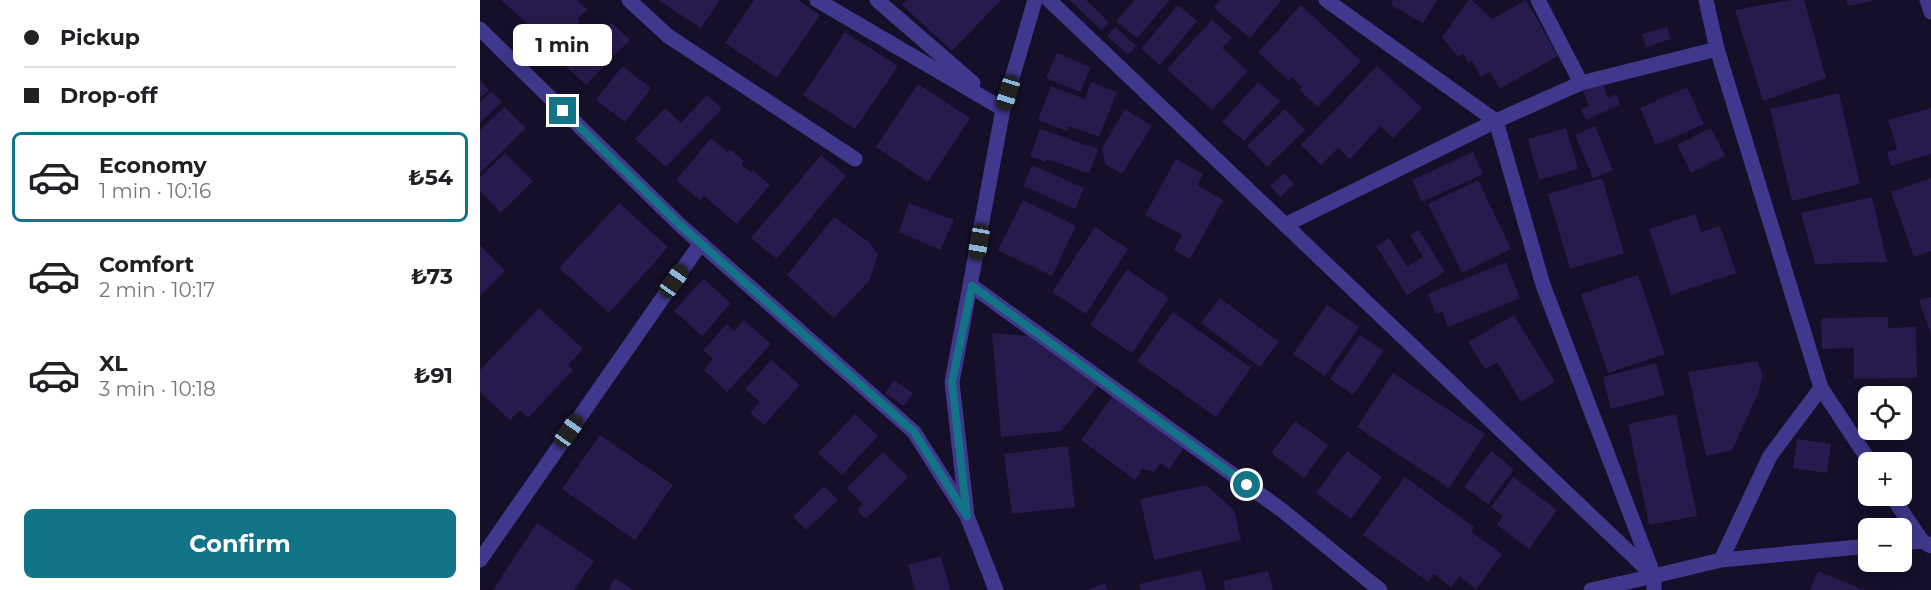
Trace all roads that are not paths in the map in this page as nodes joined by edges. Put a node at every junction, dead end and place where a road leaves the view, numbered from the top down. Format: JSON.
{"nodes":[{"id":1,"x":629,"y":0,"type":"edge"},
{"id":2,"x":817,"y":0,"type":"edge"},
{"id":3,"x":877,"y":0,"type":"edge"},
{"id":4,"x":1035,"y":0,"type":"edge"},
{"id":5,"x":1049,"y":0,"type":"edge"},
{"id":6,"x":1326,"y":0,"type":"edge"},
{"id":7,"x":1538,"y":0,"type":"edge"},
{"id":8,"x":1706,"y":0,"type":"edge"},
{"id":9,"x":1927,"y":0,"type":"edge"},
{"id":10,"x":1931,"y":12,"type":"edge"},
{"id":11,"x":480,"y":29,"type":"edge"},
{"id":12,"x":1717,"y":49,"type":"junction"},
{"id":13,"x":1581,"y":83,"type":"junction"},
{"id":14,"x":1003,"y":109,"type":"junction"},
{"id":15,"x":1496,"y":121,"type":"junction"},
{"id":16,"x":855,"y":159,"type":"dead end"},
{"id":17,"x":1285,"y":225,"type":"junction"},
{"id":18,"x":701,"y":243,"type":"junction"},
{"id":19,"x":972,"y":286,"type":"junction"},
{"id":20,"x":1821,"y":388,"type":"junction"},
{"id":21,"x":1863,"y":452,"type":"edge"},
{"id":22,"x":1899,"y":506,"type":"edge"},
{"id":23,"x":967,"y":516,"type":"junction"},
{"id":24,"x":1912,"y":543,"type":"edge"},
{"id":25,"x":1927,"y":544,"type":"edge"},
{"id":26,"x":1858,"y":547,"type":"edge"},
{"id":27,"x":1721,"y":560,"type":"junction"},
{"id":28,"x":480,"y":561,"type":"edge"},
{"id":29,"x":1654,"y":583,"type":"edge"},
{"id":30,"x":996,"y":590,"type":"edge"},
{"id":31,"x":1380,"y":590,"type":"edge"},
{"id":32,"x":1591,"y":590,"type":"edge"}],
"edges":[{"from":1,"to":16,"type":"street"},
{"from":2,"to":14,"type":"street"},
{"from":3,"to":14,"type":"street"},
{"from":4,"to":14,"type":"street"},
{"from":5,"to":17,"type":"street"},
{"from":6,"to":15,"type":"street"},
{"from":7,"to":13,"type":"street"},
{"from":8,"to":12,"type":"street"},
{"from":9,"to":10,"type":"street"},
{"from":11,"to":18,"type":"street"},
{"from":12,"to":13,"type":"street"},
{"from":12,"to":20,"type":"street"},
{"from":13,"to":15,"type":"street"},
{"from":14,"to":19,"type":"street"},
{"from":15,"to":17,"type":"street"},
{"from":15,"to":29,"type":"street"},
{"from":17,"to":29,"type":"street"},
{"from":18,"to":23,"type":"street"},
{"from":18,"to":28,"type":"street"},
{"from":19,"to":23,"type":"street"},
{"from":19,"to":31,"type":"street"},
{"from":20,"to":21,"type":"street"},
{"from":20,"to":27,"type":"street"},
{"from":22,"to":25,"type":"street"},
{"from":23,"to":30,"type":"street"},
{"from":24,"to":25,"type":"street"},
{"from":26,"to":27,"type":"street"},
{"from":27,"to":29,"type":"street"},
{"from":29,"to":32,"type":"street"}]}
